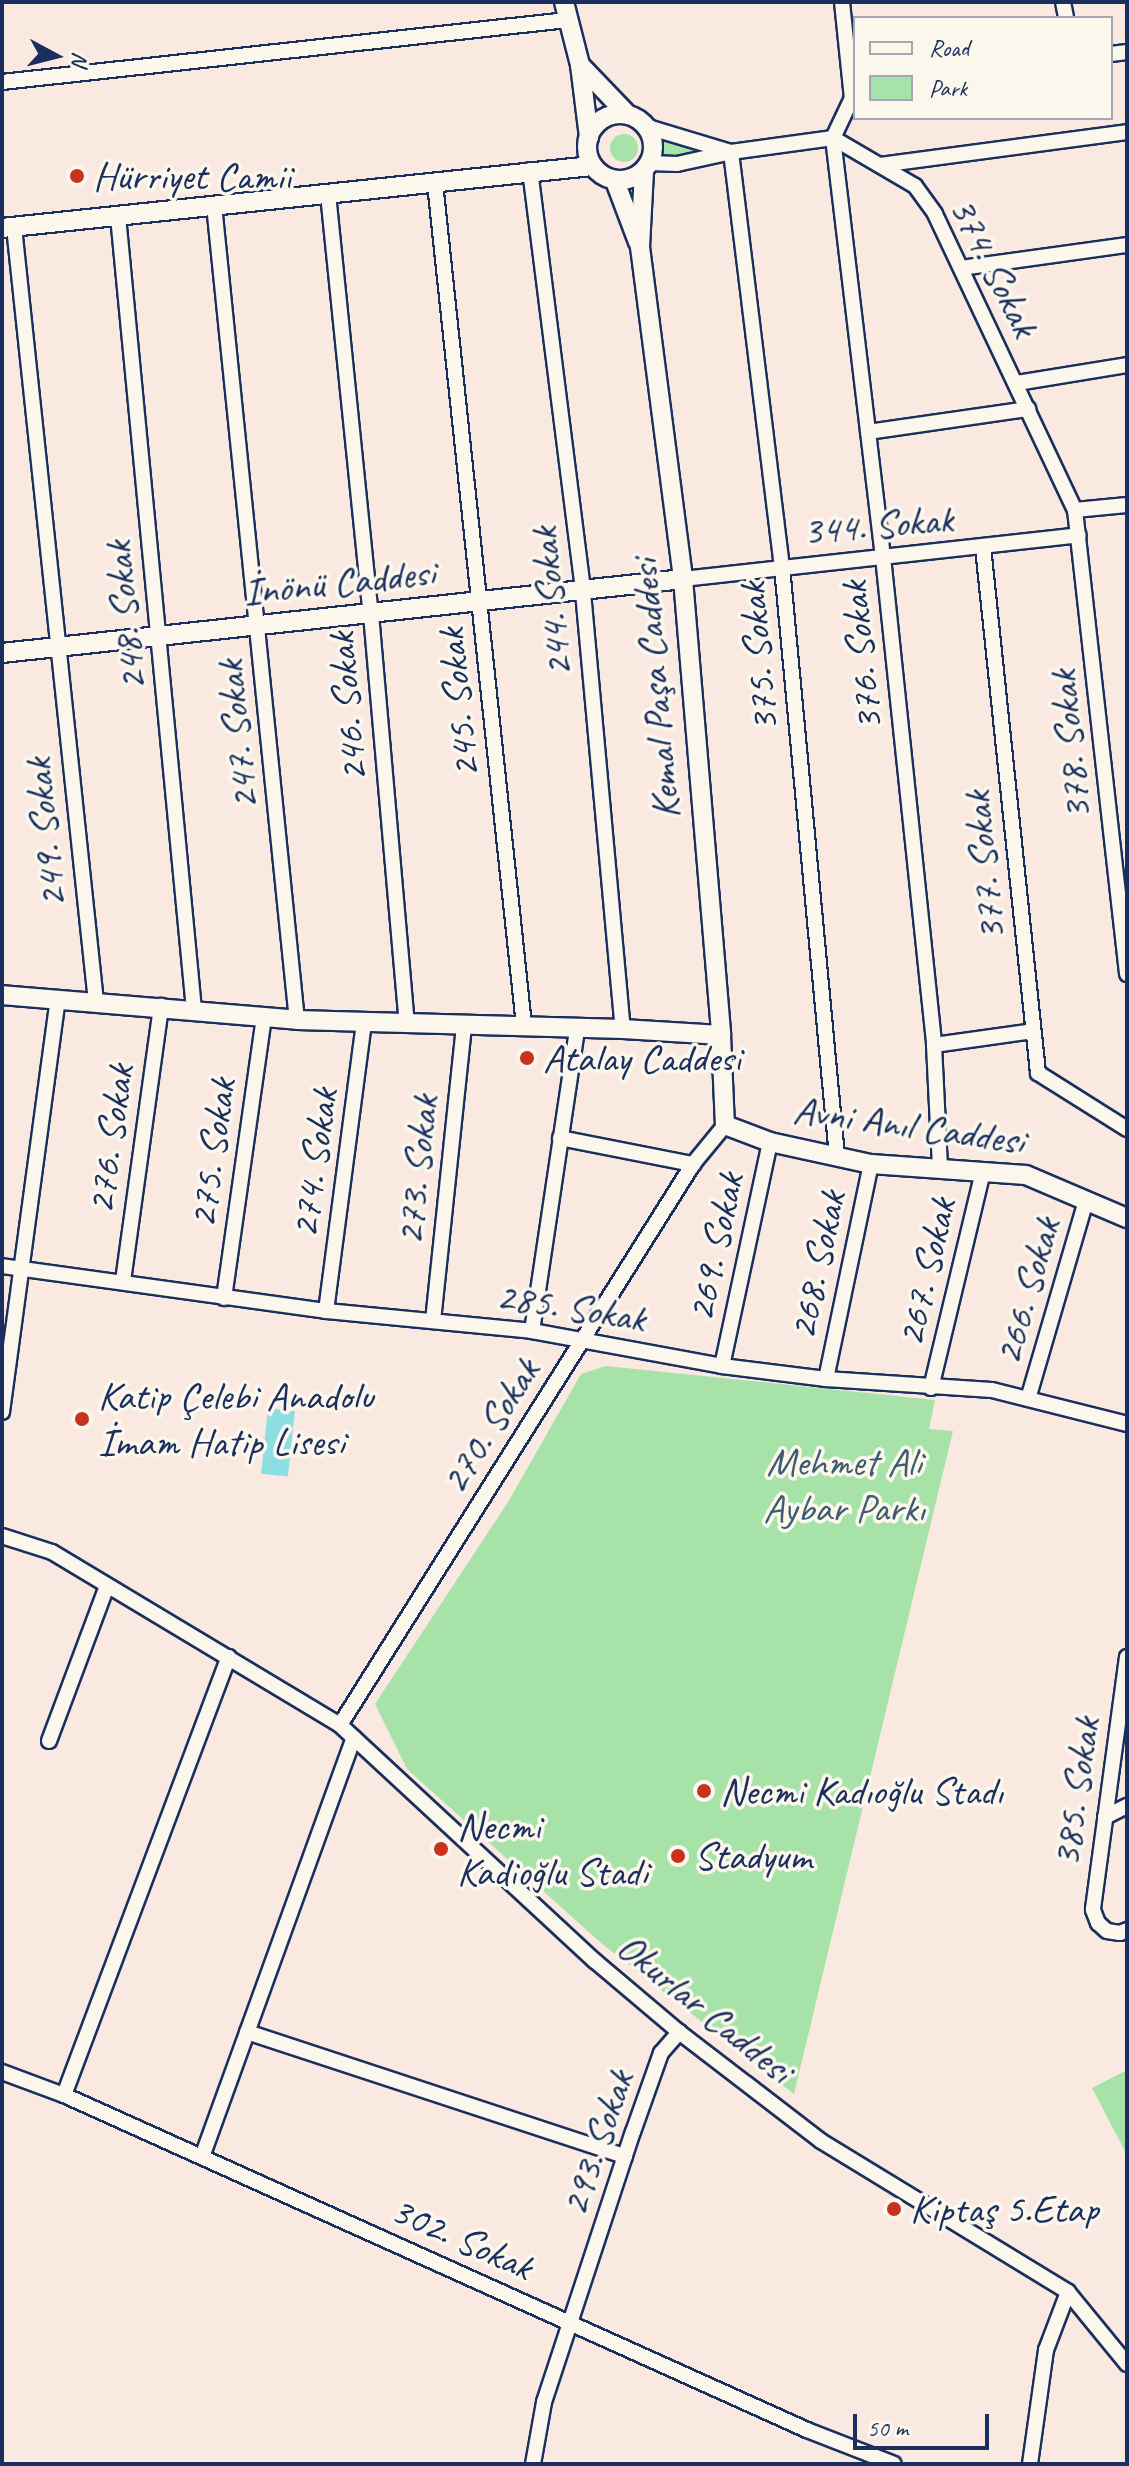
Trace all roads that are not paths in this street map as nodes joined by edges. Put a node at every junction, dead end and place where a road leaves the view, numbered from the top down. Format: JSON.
{"nodes":[{"id":1,"x":842,"y":2,"type":"edge"},
{"id":2,"x":566,"y":11,"type":"edge"},
{"id":3,"x":580,"y":65,"type":"junction"},
{"id":4,"x":2,"y":82,"type":"edge"},
{"id":5,"x":853,"y":98,"type":"edge"},
{"id":6,"x":635,"y":118,"type":"junction"},
{"id":7,"x":1127,"y":132,"type":"edge"},
{"id":8,"x":589,"y":137,"type":"junction"},
{"id":9,"x":833,"y":138,"type":"junction"},
{"id":10,"x":731,"y":152,"type":"junction"},
{"id":11,"x":880,"y":165,"type":"junction"},
{"id":12,"x":592,"y":166,"type":"junction"},
{"id":13,"x":647,"y":167,"type":"junction"},
{"id":14,"x":530,"y":170,"type":"junction"},
{"id":15,"x":615,"y":181,"type":"junction"},
{"id":16,"x":435,"y":183,"type":"junction"},
{"id":17,"x":328,"y":194,"type":"junction"},
{"id":18,"x":214,"y":205,"type":"junction"},
{"id":19,"x":118,"y":216,"type":"junction"},
{"id":20,"x":8,"y":228,"type":"edge"},
{"id":21,"x":1127,"y":245,"type":"edge"},
{"id":22,"x":640,"y":247,"type":"junction"},
{"id":23,"x":961,"y":268,"type":"junction"},
{"id":24,"x":1127,"y":365,"type":"edge"},
{"id":25,"x":1017,"y":383,"type":"junction"},
{"id":26,"x":1028,"y":409,"type":"junction"},
{"id":27,"x":868,"y":432,"type":"junction"},
{"id":28,"x":1127,"y":505,"type":"edge"},
{"id":29,"x":1075,"y":510,"type":"junction"},
{"id":30,"x":1079,"y":535,"type":"junction"},
{"id":31,"x":983,"y":547,"type":"junction"},
{"id":32,"x":883,"y":557,"type":"junction"},
{"id":33,"x":782,"y":567,"type":"junction"},
{"id":34,"x":683,"y":579,"type":"junction"},
{"id":35,"x":583,"y":592,"type":"junction"},
{"id":36,"x":480,"y":603,"type":"junction"},
{"id":37,"x":371,"y":614,"type":"junction"},
{"id":38,"x":258,"y":626,"type":"junction"},
{"id":39,"x":159,"y":637,"type":"junction"},
{"id":40,"x":56,"y":647,"type":"junction"},
{"id":41,"x":2,"y":653,"type":"edge"},
{"id":42,"x":1125,"y":926,"type":"edge"},
{"id":43,"x":1127,"y":974,"type":"edge"},
{"id":44,"x":2,"y":995,"type":"edge"},
{"id":45,"x":58,"y":1000,"type":"junction"},
{"id":46,"x":96,"y":1002,"type":"junction"},
{"id":47,"x":161,"y":1006,"type":"junction"},
{"id":48,"x":194,"y":1010,"type":"junction"},
{"id":49,"x":264,"y":1017,"type":"junction"},
{"id":50,"x":297,"y":1020,"type":"junction"},
{"id":51,"x":364,"y":1023,"type":"junction"},
{"id":52,"x":407,"y":1023,"type":"junction"},
{"id":53,"x":464,"y":1025,"type":"junction"},
{"id":54,"x":524,"y":1025,"type":"junction"},
{"id":55,"x":577,"y":1029,"type":"junction"},
{"id":56,"x":623,"y":1029,"type":"junction"},
{"id":57,"x":1033,"y":1031,"type":"junction"},
{"id":58,"x":721,"y":1035,"type":"junction"},
{"id":59,"x":934,"y":1045,"type":"junction"},
{"id":60,"x":725,"y":1125,"type":"junction"},
{"id":61,"x":1127,"y":1129,"type":"edge"},
{"id":62,"x":560,"y":1138,"type":"junction"},
{"id":63,"x":770,"y":1142,"type":"junction"},
{"id":64,"x":837,"y":1157,"type":"junction"},
{"id":65,"x":693,"y":1164,"type":"junction"},
{"id":66,"x":871,"y":1164,"type":"junction"},
{"id":67,"x":940,"y":1169,"type":"junction"},
{"id":68,"x":983,"y":1172,"type":"junction"},
{"id":69,"x":1086,"y":1201,"type":"junction"},
{"id":70,"x":1127,"y":1218,"type":"edge"},
{"id":71,"x":2,"y":1266,"type":"edge"},
{"id":72,"x":22,"y":1269,"type":"junction"},
{"id":73,"x":123,"y":1281,"type":"junction"},
{"id":74,"x":224,"y":1298,"type":"junction"},
{"id":75,"x":326,"y":1311,"type":"junction"},
{"id":76,"x":433,"y":1321,"type":"junction"},
{"id":77,"x":532,"y":1331,"type":"junction"},
{"id":78,"x":583,"y":1338,"type":"junction"},
{"id":79,"x":722,"y":1366,"type":"junction"},
{"id":80,"x":826,"y":1379,"type":"junction"},
{"id":81,"x":931,"y":1388,"type":"junction"},
{"id":82,"x":1028,"y":1399,"type":"junction"},
{"id":83,"x":2,"y":1412,"type":"edge"},
{"id":84,"x":1127,"y":1424,"type":"edge"},
{"id":85,"x":2,"y":1536,"type":"edge"},
{"id":86,"x":107,"y":1586,"type":"junction"},
{"id":87,"x":229,"y":1657,"type":"junction"},
{"id":88,"x":1127,"y":1657,"type":"edge"},
{"id":89,"x":1125,"y":1687,"type":"edge"},
{"id":90,"x":340,"y":1725,"type":"junction"},
{"id":91,"x":354,"y":1738,"type":"junction"},
{"id":92,"x":49,"y":1741,"type":"dead end"},
{"id":93,"x":1127,"y":1806,"type":"edge"},
{"id":94,"x":1105,"y":1817,"type":"junction"},
{"id":95,"x":1127,"y":1930,"type":"edge"},
{"id":96,"x":247,"y":2032,"type":"junction"},
{"id":97,"x":679,"y":2032,"type":"junction"},
{"id":98,"x":2,"y":2072,"type":"edge"},
{"id":99,"x":64,"y":2095,"type":"junction"},
{"id":100,"x":625,"y":2156,"type":"junction"},
{"id":101,"x":202,"y":2157,"type":"junction"},
{"id":102,"x":1068,"y":2292,"type":"junction"},
{"id":103,"x":572,"y":2322,"type":"junction"},
{"id":104,"x":1122,"y":2347,"type":"edge"},
{"id":105,"x":1127,"y":2364,"type":"edge"},
{"id":106,"x":533,"y":2464,"type":"edge"},
{"id":107,"x":894,"y":2464,"type":"edge"},
{"id":108,"x":1030,"y":2464,"type":"edge"}],
"edges":[{"from":1,"to":5,"type":"street"},
{"from":2,"to":3,"type":"street"},
{"from":2,"to":4,"type":"street"},
{"from":3,"to":6,"type":"street"},
{"from":3,"to":8,"type":"street"},
{"from":5,"to":9,"type":"street"},
{"from":6,"to":8,"type":"street"},
{"from":6,"to":10,"type":"street"},
{"from":6,"to":13,"type":"street"},
{"from":7,"to":11,"type":"street"},
{"from":8,"to":12,"type":"street"},
{"from":9,"to":10,"type":"street"},
{"from":9,"to":11,"type":"street","name":"374. Sokak"},
{"from":9,"to":27,"type":"street","name":"376. Sokak"},
{"from":10,"to":13,"type":"street"},
{"from":10,"to":33,"type":"street","name":"375. Sokak"},
{"from":11,"to":23,"type":"street","name":"374. Sokak"},
{"from":12,"to":14,"type":"street"},
{"from":12,"to":15,"type":"street"},
{"from":13,"to":15,"type":"street"},
{"from":13,"to":22,"type":"street","name":"Kemal Paşa Caddesi"},
{"from":14,"to":16,"type":"street"},
{"from":14,"to":35,"type":"street","name":"244. Sokak"},
{"from":15,"to":22,"type":"street","name":"Kemal Paşa Caddesi"},
{"from":16,"to":17,"type":"street"},
{"from":16,"to":36,"type":"street","name":"245. Sokak"},
{"from":17,"to":18,"type":"street"},
{"from":17,"to":37,"type":"street","name":"246. Sokak"},
{"from":18,"to":19,"type":"street"},
{"from":18,"to":38,"type":"street","name":"247. Sokak"},
{"from":19,"to":20,"type":"street"},
{"from":19,"to":39,"type":"street","name":"248. Sokak"},
{"from":20,"to":40,"type":"street","name":"249. Sokak"},
{"from":21,"to":23,"type":"street"},
{"from":22,"to":34,"type":"street","name":"Kemal Paşa Caddesi"},
{"from":23,"to":25,"type":"street","name":"374. Sokak"},
{"from":24,"to":25,"type":"street"},
{"from":25,"to":26,"type":"street","name":"374. Sokak"},
{"from":26,"to":27,"type":"street"},
{"from":26,"to":29,"type":"street","name":"374. Sokak"},
{"from":27,"to":32,"type":"street","name":"376. Sokak"},
{"from":28,"to":29,"type":"street"},
{"from":29,"to":30,"type":"street","name":"378. Sokak"},
{"from":30,"to":31,"type":"street","name":"344. Sokak"},
{"from":30,"to":42,"type":"street","name":"378. Sokak"},
{"from":31,"to":32,"type":"street","name":"344. Sokak"},
{"from":31,"to":57,"type":"street","name":"377. Sokak"},
{"from":32,"to":33,"type":"street","name":"344. Sokak"},
{"from":32,"to":59,"type":"street","name":"376. Sokak"},
{"from":33,"to":34,"type":"street","name":"344. Sokak"},
{"from":33,"to":64,"type":"street","name":"375. Sokak"},
{"from":34,"to":35,"type":"street","name":"İnönü Caddesi"},
{"from":34,"to":58,"type":"street","name":"Kemal Paşa Caddesi"},
{"from":35,"to":36,"type":"street","name":"İnönü Caddesi"},
{"from":35,"to":56,"type":"street","name":"244. Sokak"},
{"from":36,"to":37,"type":"street","name":"İnönü Caddesi"},
{"from":36,"to":54,"type":"street","name":"245. Sokak"},
{"from":37,"to":38,"type":"street","name":"İnönü Caddesi"},
{"from":37,"to":52,"type":"street","name":"246. Sokak"},
{"from":38,"to":39,"type":"street","name":"İnönü Caddesi"},
{"from":38,"to":50,"type":"street","name":"247. Sokak"},
{"from":39,"to":40,"type":"street","name":"İnönü Caddesi"},
{"from":39,"to":48,"type":"street","name":"248. Sokak"},
{"from":40,"to":41,"type":"street","name":"İnönü Caddesi"},
{"from":40,"to":46,"type":"street","name":"249. Sokak"},
{"from":42,"to":43,"type":"street","name":"378. Sokak"},
{"from":44,"to":45,"type":"street"},
{"from":45,"to":46,"type":"street"},
{"from":45,"to":72,"type":"street"},
{"from":46,"to":47,"type":"street"},
{"from":47,"to":48,"type":"street"},
{"from":47,"to":73,"type":"street","name":"276. Sokak"},
{"from":48,"to":49,"type":"street"},
{"from":49,"to":50,"type":"street"},
{"from":49,"to":74,"type":"street","name":"275. Sokak"},
{"from":50,"to":51,"type":"street"},
{"from":51,"to":52,"type":"street"},
{"from":51,"to":75,"type":"street","name":"274. Sokak"},
{"from":52,"to":53,"type":"street"},
{"from":53,"to":54,"type":"street"},
{"from":53,"to":76,"type":"street","name":"273. Sokak"},
{"from":54,"to":55,"type":"street"},
{"from":55,"to":56,"type":"street"},
{"from":55,"to":62,"type":"street"},
{"from":56,"to":58,"type":"street"},
{"from":57,"to":59,"type":"street"},
{"from":57,"to":61,"type":"street","name":"377. Sokak"},
{"from":58,"to":60,"type":"street","name":"Kemal Paşa Caddesi"},
{"from":59,"to":67,"type":"street","name":"376. Sokak"},
{"from":60,"to":63,"type":"street","name":"Avni Anıl Caddesi"},
{"from":60,"to":65,"type":"street","name":"270. Sokak"},
{"from":62,"to":65,"type":"street"},
{"from":62,"to":77,"type":"street"},
{"from":63,"to":64,"type":"street","name":"Avni Anıl Caddesi"},
{"from":63,"to":79,"type":"street","name":"269. Sokak"},
{"from":64,"to":66,"type":"street","name":"Avni Anıl Caddesi"},
{"from":65,"to":78,"type":"street","name":"270. Sokak"},
{"from":66,"to":67,"type":"street","name":"Avni Anıl Caddesi"},
{"from":66,"to":80,"type":"street","name":"268. Sokak"},
{"from":67,"to":68,"type":"street","name":"Avni Anıl Caddesi"},
{"from":68,"to":69,"type":"street","name":"Avni Anıl Caddesi"},
{"from":68,"to":81,"type":"street","name":"267. Sokak"},
{"from":69,"to":70,"type":"street","name":"Avni Anıl Caddesi"},
{"from":69,"to":82,"type":"street","name":"266. Sokak"},
{"from":71,"to":72,"type":"street","name":"285. Sokak"},
{"from":72,"to":73,"type":"street","name":"285. Sokak"},
{"from":72,"to":83,"type":"street"},
{"from":73,"to":74,"type":"street","name":"285. Sokak"},
{"from":74,"to":75,"type":"street","name":"285. Sokak"},
{"from":75,"to":76,"type":"street","name":"285. Sokak"},
{"from":76,"to":77,"type":"street","name":"285. Sokak"},
{"from":77,"to":78,"type":"street","name":"285. Sokak"},
{"from":78,"to":79,"type":"street","name":"285. Sokak"},
{"from":78,"to":90,"type":"street","name":"270. Sokak"},
{"from":79,"to":80,"type":"street","name":"285. Sokak"},
{"from":80,"to":81,"type":"street","name":"285. Sokak"},
{"from":81,"to":82,"type":"street","name":"285. Sokak"},
{"from":82,"to":84,"type":"street","name":"285. Sokak"},
{"from":85,"to":86,"type":"street","name":"Okurlar Caddesi"},
{"from":86,"to":87,"type":"street","name":"Okurlar Caddesi"},
{"from":86,"to":92,"type":"street"},
{"from":87,"to":90,"type":"street","name":"Okurlar Caddesi"},
{"from":87,"to":99,"type":"street"},
{"from":88,"to":89,"type":"street","name":"385. Sokak"},
{"from":89,"to":94,"type":"street","name":"385. Sokak"},
{"from":90,"to":91,"type":"street","name":"Okurlar Caddesi"},
{"from":91,"to":96,"type":"street"},
{"from":91,"to":97,"type":"street","name":"Okurlar Caddesi"},
{"from":93,"to":94,"type":"street"},
{"from":94,"to":95,"type":"street","name":"385. Sokak"},
{"from":96,"to":100,"type":"street"},
{"from":96,"to":101,"type":"street"},
{"from":97,"to":100,"type":"street","name":"293. Sokak"},
{"from":97,"to":102,"type":"street","name":"Okurlar Caddesi"},
{"from":98,"to":99,"type":"street","name":"302. Sokak"},
{"from":99,"to":101,"type":"street","name":"302. Sokak"},
{"from":100,"to":103,"type":"street","name":"293. Sokak"},
{"from":101,"to":103,"type":"street","name":"302. Sokak"},
{"from":102,"to":104,"type":"street","name":"Okurlar Caddesi"},
{"from":102,"to":108,"type":"street"},
{"from":103,"to":106,"type":"street","name":"293. Sokak"},
{"from":103,"to":107,"type":"street","name":"302. Sokak"},
{"from":104,"to":105,"type":"street","name":"Okurlar Caddesi"}]}
